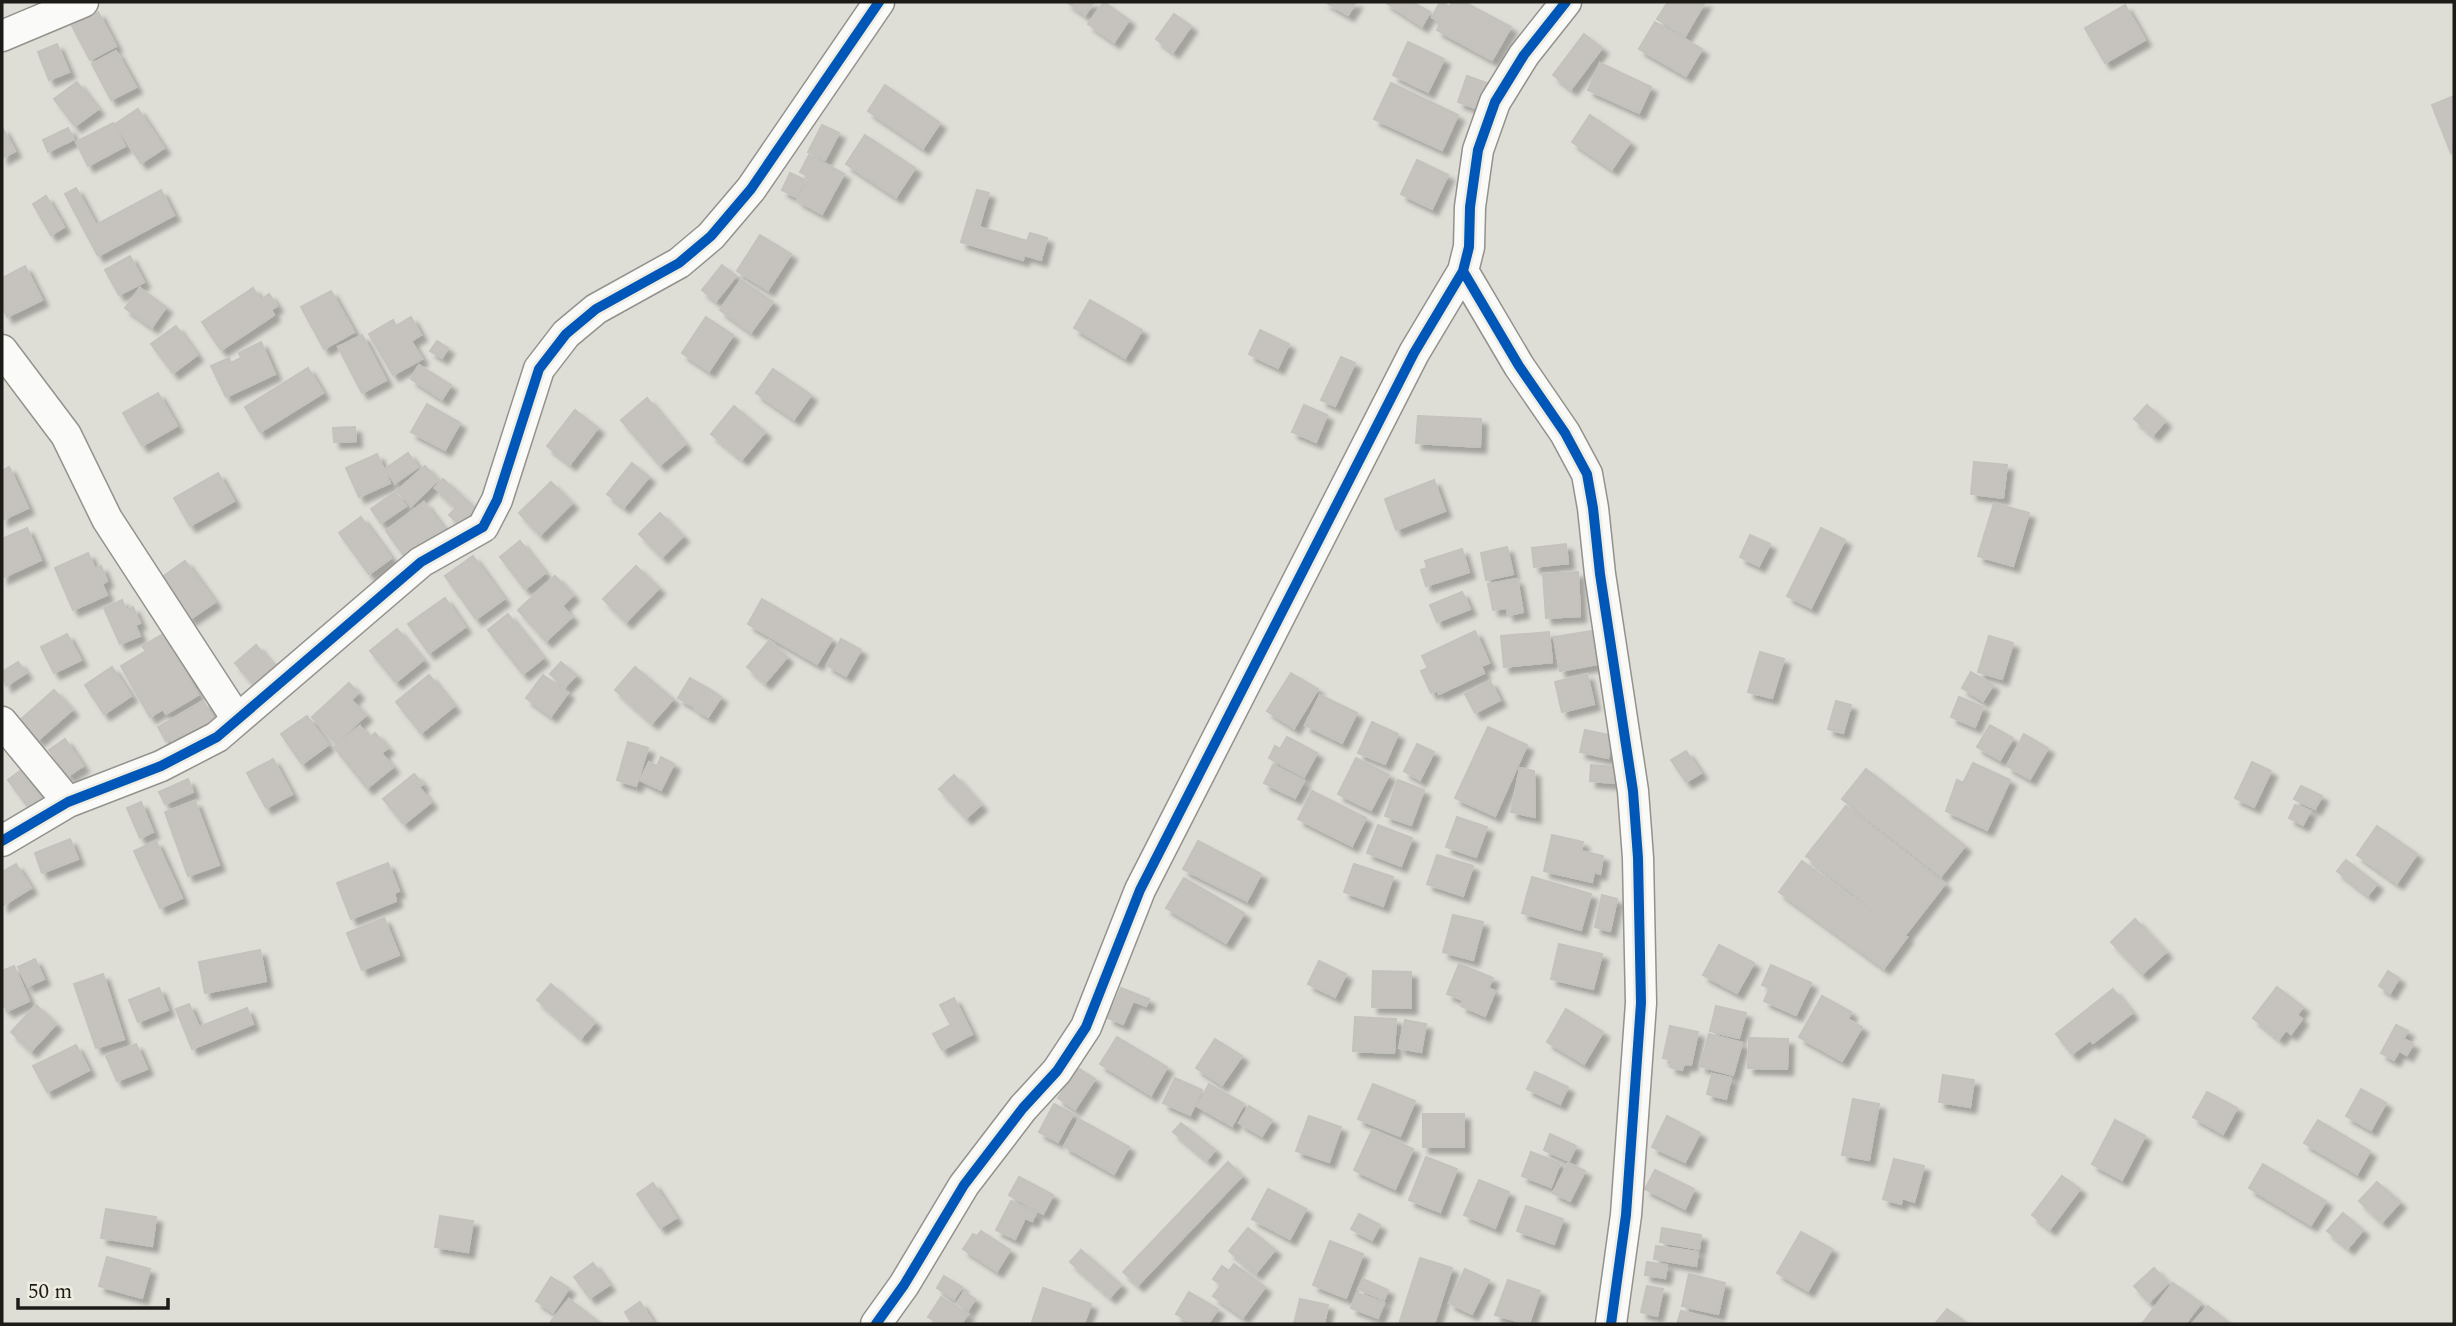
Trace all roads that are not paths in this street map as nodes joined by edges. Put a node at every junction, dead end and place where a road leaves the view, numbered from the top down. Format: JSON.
{"nodes":[{"id":1,"x":83,"y":2,"type":"edge"},
{"id":2,"x":879,"y":2,"type":"edge"},
{"id":3,"x":1566,"y":2,"type":"edge"},
{"id":4,"x":2,"y":36,"type":"edge"},
{"id":5,"x":1463,"y":271,"type":"junction"},
{"id":6,"x":2,"y":350,"type":"edge"},
{"id":7,"x":237,"y":719,"type":"junction"},
{"id":8,"x":2,"y":722,"type":"edge"},
{"id":9,"x":68,"y":803,"type":"junction"},
{"id":10,"x":2,"y":841,"type":"edge"},
{"id":11,"x":876,"y":1324,"type":"edge"},
{"id":12,"x":1611,"y":1324,"type":"edge"}],
"edges":[{"from":1,"to":4,"type":"street"},
{"from":2,"to":7,"type":"street"},
{"from":3,"to":5,"type":"street"},
{"from":5,"to":11,"type":"street"},
{"from":5,"to":12,"type":"street"},
{"from":6,"to":7,"type":"street"},
{"from":7,"to":9,"type":"street"},
{"from":8,"to":9,"type":"street"},
{"from":9,"to":10,"type":"street"}]}
